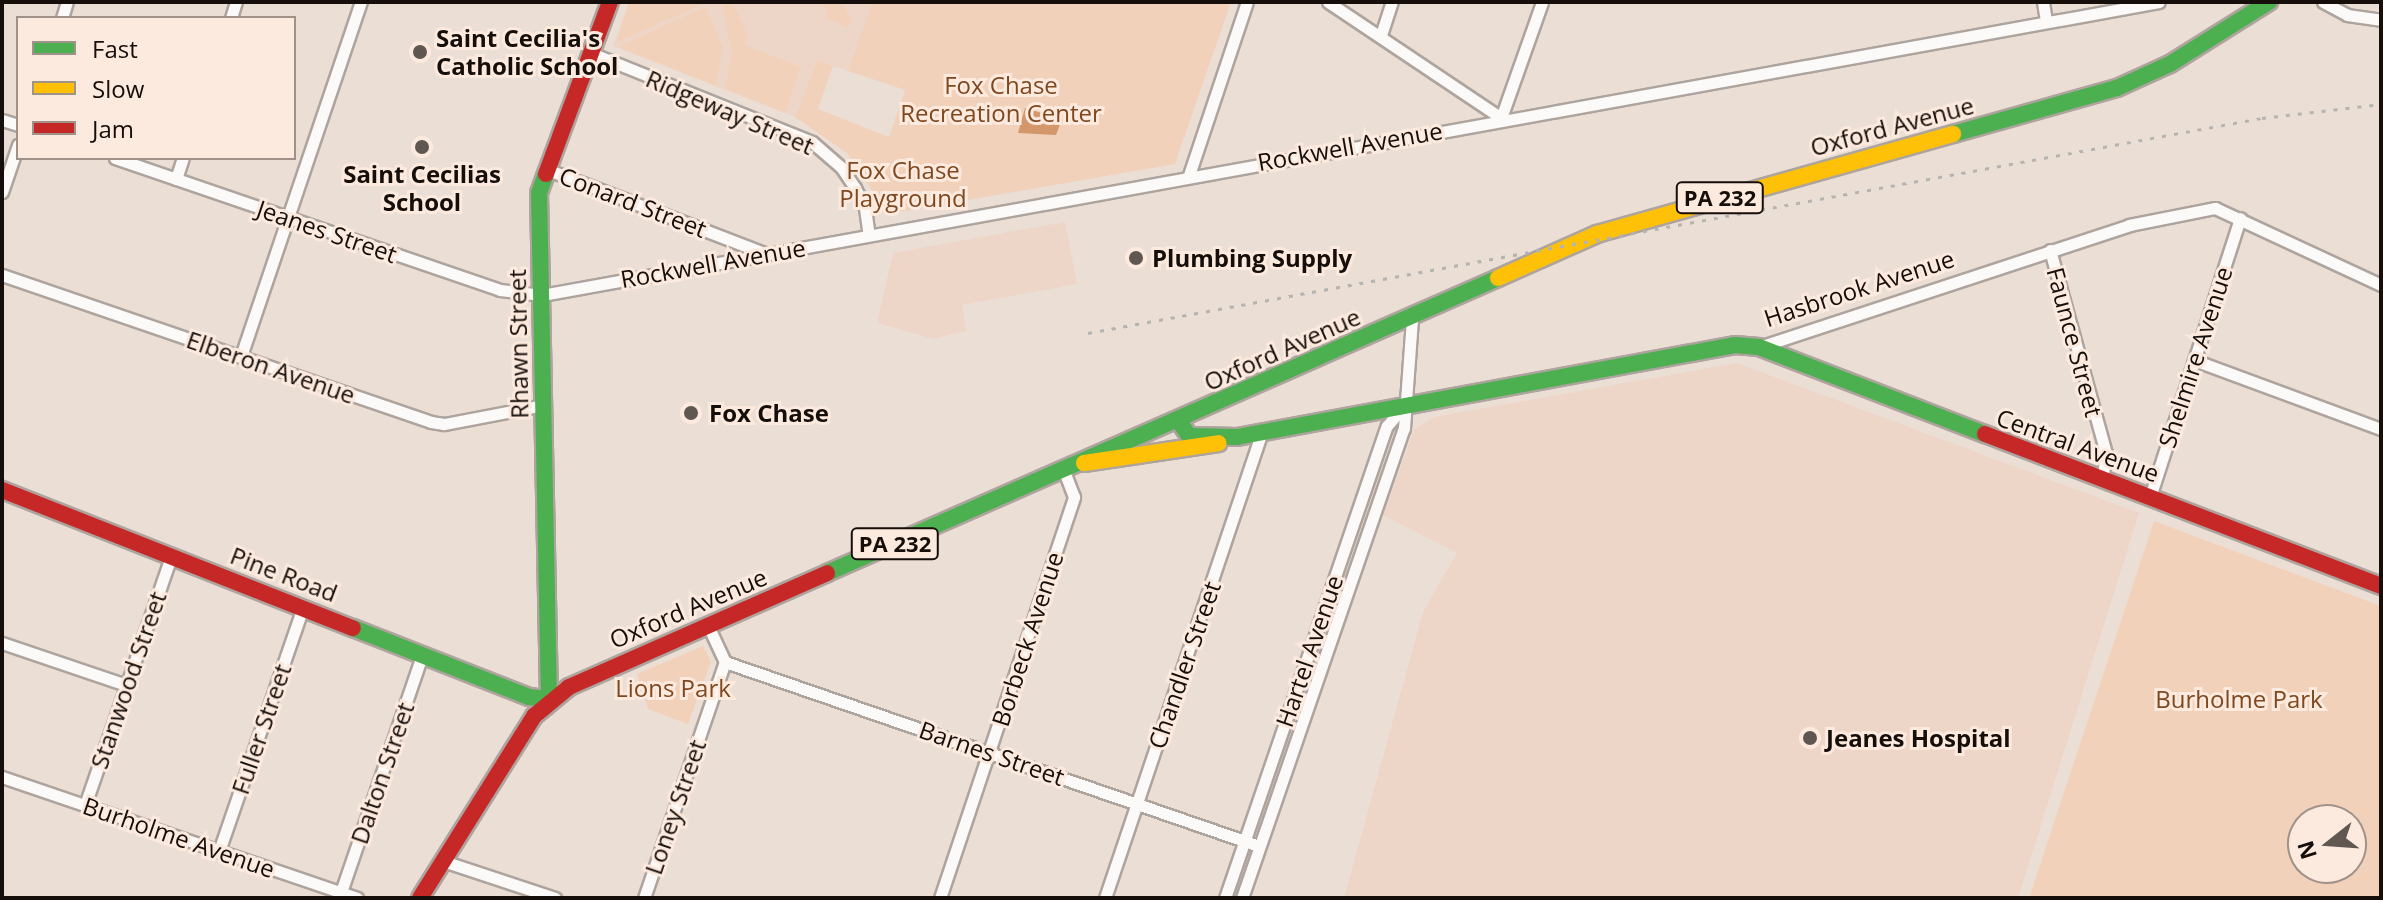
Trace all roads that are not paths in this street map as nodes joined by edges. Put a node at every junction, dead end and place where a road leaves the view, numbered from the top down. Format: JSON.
{"nodes":[{"id":1,"x":361,"y":2,"type":"edge"},
{"id":2,"x":610,"y":2,"type":"edge"},
{"id":3,"x":1247,"y":2,"type":"edge"},
{"id":4,"x":1328,"y":2,"type":"edge"},
{"id":5,"x":1392,"y":2,"type":"edge"},
{"id":6,"x":1542,"y":2,"type":"edge"},
{"id":7,"x":2043,"y":2,"type":"edge"},
{"id":8,"x":2159,"y":2,"type":"edge"},
{"id":9,"x":2269,"y":2,"type":"edge"},
{"id":10,"x":2323,"y":2,"type":"edge"},
{"id":11,"x":2046,"y":20,"type":"junction"},
{"id":12,"x":2381,"y":20,"type":"edge"},
{"id":13,"x":1381,"y":35,"type":"junction"},
{"id":14,"x":591,"y":53,"type":"junction"},
{"id":15,"x":1501,"y":118,"type":"junction"},
{"id":16,"x":16,"y":151,"type":"edge"},
{"id":17,"x":121,"y":160,"type":"edge"},
{"id":18,"x":182,"y":160,"type":"edge"},
{"id":19,"x":546,"y":169,"type":"junction"},
{"id":20,"x":1189,"y":175,"type":"junction"},
{"id":21,"x":176,"y":179,"type":"junction"},
{"id":22,"x":2,"y":192,"type":"edge"},
{"id":23,"x":287,"y":217,"type":"junction"},
{"id":24,"x":2240,"y":218,"type":"junction"},
{"id":25,"x":869,"y":235,"type":"junction"},
{"id":26,"x":2050,"y":250,"type":"junction"},
{"id":27,"x":764,"y":253,"type":"junction"},
{"id":28,"x":2,"y":275,"type":"edge"},
{"id":29,"x":2381,"y":285,"type":"edge"},
{"id":30,"x":542,"y":295,"type":"junction"},
{"id":31,"x":1412,"y":319,"type":"junction"},
{"id":32,"x":1759,"y":347,"type":"junction"},
{"id":33,"x":241,"y":356,"type":"junction"},
{"id":34,"x":2194,"y":360,"type":"junction"},
{"id":35,"x":544,"y":405,"type":"junction"},
{"id":36,"x":1402,"y":408,"type":"junction"},
{"id":37,"x":1179,"y":421,"type":"junction"},
{"id":38,"x":2381,"y":429,"type":"edge"},
{"id":39,"x":1262,"y":432,"type":"junction"},
{"id":40,"x":1237,"y":437,"type":"junction"},
{"id":41,"x":1082,"y":463,"type":"junction"},
{"id":42,"x":1064,"y":471,"type":"junction"},
{"id":43,"x":2102,"y":481,"type":"junction"},
{"id":44,"x":8,"y":493,"type":"edge"},
{"id":45,"x":2150,"y":497,"type":"junction"},
{"id":46,"x":171,"y":556,"type":"junction"},
{"id":47,"x":2381,"y":586,"type":"edge"},
{"id":48,"x":303,"y":607,"type":"junction"},
{"id":49,"x":708,"y":626,"type":"junction"},
{"id":50,"x":2,"y":643,"type":"edge"},
{"id":51,"x":423,"y":653,"type":"junction"},
{"id":52,"x":725,"y":662,"type":"junction"},
{"id":53,"x":126,"y":685,"type":"junction"},
{"id":54,"x":549,"y":699,"type":"junction"},
{"id":55,"x":989,"y":752,"type":"junction"},
{"id":56,"x":2,"y":777,"type":"edge"},
{"id":57,"x":1137,"y":804,"type":"junction"},
{"id":58,"x":85,"y":805,"type":"junction"},
{"id":59,"x":1245,"y":841,"type":"junction"},
{"id":60,"x":1259,"y":846,"type":"junction"},
{"id":61,"x":219,"y":851,"type":"junction"},
{"id":62,"x":443,"y":861,"type":"junction"},
{"id":63,"x":341,"y":892,"type":"junction"},
{"id":64,"x":357,"y":898,"type":"edge"},
{"id":65,"x":420,"y":898,"type":"edge"},
{"id":66,"x":555,"y":898,"type":"edge"},
{"id":67,"x":644,"y":898,"type":"edge"},
{"id":68,"x":940,"y":898,"type":"edge"},
{"id":69,"x":1105,"y":898,"type":"edge"},
{"id":70,"x":1225,"y":898,"type":"edge"},
{"id":71,"x":1242,"y":898,"type":"edge"}],
"edges":[{"from":1,"to":23,"type":"street"},
{"from":2,"to":14,"type":"main road","name":"Rhawn Street"},
{"from":3,"to":20,"type":"street"},
{"from":4,"to":13,"type":"street"},
{"from":5,"to":13,"type":"street"},
{"from":6,"to":15,"type":"street"},
{"from":7,"to":11,"type":"street"},
{"from":8,"to":11,"type":"street","name":"Rockwell Avenue"},
{"from":9,"to":31,"type":"main road","name":"Oxford Avenue","number":"PA 232"},
{"from":10,"to":12,"type":"street"},
{"from":11,"to":15,"type":"street","name":"Rockwell Avenue"},
{"from":13,"to":15,"type":"street"},
{"from":14,"to":19,"type":"main road","name":"Rhawn Street"},
{"from":14,"to":25,"type":"street","name":"Ridgeway Street"},
{"from":15,"to":20,"type":"street","name":"Rockwell Avenue"},
{"from":16,"to":22,"type":"street"},
{"from":17,"to":21,"type":"street","name":"Jeanes Street"},
{"from":18,"to":21,"type":"street"},
{"from":19,"to":27,"type":"street","name":"Conard Street"},
{"from":19,"to":30,"type":"main road","name":"Rhawn Street"},
{"from":20,"to":25,"type":"street","name":"Rockwell Avenue"},
{"from":21,"to":23,"type":"street","name":"Jeanes Street"},
{"from":23,"to":30,"type":"street","name":"Jeanes Street"},
{"from":23,"to":33,"type":"street"},
{"from":24,"to":26,"type":"street","name":"Hasbrook Avenue"},
{"from":24,"to":29,"type":"street","name":"Hasbrook Avenue"},
{"from":24,"to":34,"type":"street","name":"Shelmire Avenue"},
{"from":25,"to":27,"type":"street","name":"Rockwell Avenue"},
{"from":26,"to":32,"type":"street","name":"Hasbrook Avenue"},
{"from":26,"to":43,"type":"street","name":"Faunce Street"},
{"from":27,"to":30,"type":"street","name":"Rockwell Avenue"},
{"from":28,"to":33,"type":"street","name":"Elberon Avenue"},
{"from":30,"to":35,"type":"main road","name":"Rhawn Street"},
{"from":31,"to":36,"type":"street","name":"Hartel Avenue"},
{"from":31,"to":37,"type":"main road","name":"Oxford Avenue","number":"PA 232"},
{"from":32,"to":36,"type":"main road","name":"Hasbrook Avenue"},
{"from":32,"to":43,"type":"main road","name":"Central Avenue"},
{"from":33,"to":35,"type":"street","name":"Elberon Avenue"},
{"from":34,"to":38,"type":"street"},
{"from":34,"to":45,"type":"street","name":"Shelmire Avenue"},
{"from":35,"to":54,"type":"main road","name":"Rhawn Street"},
{"from":36,"to":39,"type":"main road","name":"Hasbrook Avenue"},
{"from":36,"to":59,"type":"street","name":"Hartel Avenue"},
{"from":36,"to":60,"type":"street","name":"Hartel Avenue"},
{"from":37,"to":40,"type":"main road","name":"Hasbrook Avenue"},
{"from":37,"to":41,"type":"main road","name":"Oxford Avenue","number":"PA 232"},
{"from":39,"to":40,"type":"main road","name":"Hasbrook Avenue"},
{"from":39,"to":57,"type":"street","name":"Chandler Street"},
{"from":40,"to":41,"type":"main road","name":"Hasbrook Avenue"},
{"from":41,"to":42,"type":"main road","name":"Oxford Avenue","number":"PA 232"},
{"from":42,"to":49,"type":"main road","name":"Oxford Avenue","number":"PA 232"},
{"from":42,"to":55,"type":"street","name":"Borbeck Avenue"},
{"from":43,"to":45,"type":"main road","name":"Central Avenue"},
{"from":44,"to":46,"type":"main road","name":"Pine Road"},
{"from":45,"to":47,"type":"main road","name":"Central Avenue"},
{"from":46,"to":48,"type":"main road","name":"Pine Road"},
{"from":46,"to":53,"type":"street","name":"Stanwood Street"},
{"from":48,"to":51,"type":"main road","name":"Pine Road"},
{"from":48,"to":61,"type":"street","name":"Fuller Street"},
{"from":49,"to":52,"type":"street"},
{"from":49,"to":54,"type":"main road","name":"Oxford Avenue","number":"PA 232"},
{"from":50,"to":53,"type":"street"},
{"from":51,"to":54,"type":"main road","name":"Pine Road"},
{"from":51,"to":63,"type":"street","name":"Dalton Street"},
{"from":52,"to":55,"type":"street","name":"Barnes Street"},
{"from":52,"to":67,"type":"street","name":"Loney Street"},
{"from":53,"to":58,"type":"street","name":"Stanwood Street"},
{"from":54,"to":62,"type":"main road"},
{"from":55,"to":57,"type":"street","name":"Barnes Street"},
{"from":55,"to":68,"type":"street","name":"Borbeck Avenue"},
{"from":56,"to":58,"type":"street","name":"Burholme Avenue"},
{"from":57,"to":59,"type":"street","name":"Barnes Street"},
{"from":57,"to":69,"type":"street","name":"Chandler Street"},
{"from":58,"to":61,"type":"street","name":"Burholme Avenue"},
{"from":59,"to":60,"type":"street","name":"Barnes Street"},
{"from":59,"to":70,"type":"street","name":"Hartel Avenue"},
{"from":60,"to":71,"type":"street","name":"Hartel Avenue"},
{"from":61,"to":63,"type":"street","name":"Burholme Avenue"},
{"from":62,"to":65,"type":"main road"},
{"from":62,"to":66,"type":"street"},
{"from":63,"to":64,"type":"street","name":"Burholme Avenue"}]}
